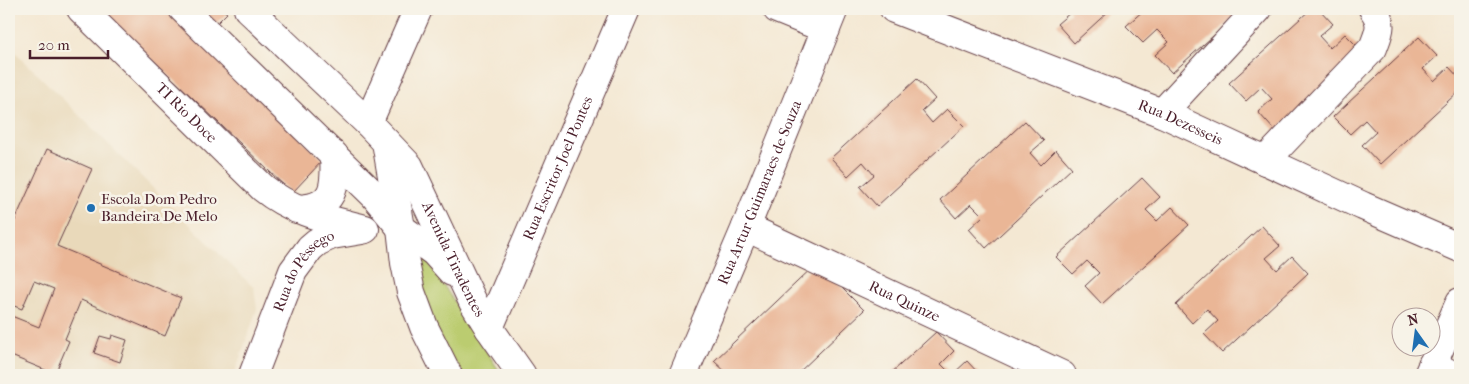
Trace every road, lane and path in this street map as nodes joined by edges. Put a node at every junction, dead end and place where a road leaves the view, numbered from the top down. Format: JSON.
{"nodes":[{"id":1,"x":81,"y":9,"type":"edge"},
{"id":2,"x":183,"y":9,"type":"edge"},
{"id":3,"x":248,"y":9,"type":"edge"},
{"id":4,"x":418,"y":9,"type":"edge"},
{"id":5,"x":626,"y":9,"type":"edge"},
{"id":6,"x":777,"y":9,"type":"edge"},
{"id":7,"x":894,"y":9,"type":"edge"},
{"id":8,"x":1258,"y":9,"type":"edge"},
{"id":9,"x":1373,"y":9,"type":"edge"},
{"id":10,"x":938,"y":16,"type":"edge"},
{"id":11,"x":830,"y":19,"type":"edge"},
{"id":12,"x":1162,"y":113,"type":"junction"},
{"id":13,"x":368,"y":123,"type":"junction"},
{"id":14,"x":386,"y":142,"type":"junction"},
{"id":15,"x":334,"y":155,"type":"junction"},
{"id":16,"x":1265,"y":161,"type":"junction"},
{"id":17,"x":297,"y":210,"type":"junction"},
{"id":18,"x":746,"y":226,"type":"junction"},
{"id":19,"x":401,"y":228,"type":"junction"},
{"id":20,"x":365,"y":229,"type":"junction"},
{"id":21,"x":1460,"y":248,"type":"edge"},
{"id":22,"x":473,"y":302,"type":"junction"},
{"id":23,"x":1460,"y":302,"type":"edge"},
{"id":24,"x":489,"y":328,"type":"junction"},
{"id":25,"x":1438,"y":372,"type":"edge"},
{"id":26,"x":253,"y":375,"type":"edge"},
{"id":27,"x":448,"y":375,"type":"edge"},
{"id":28,"x":522,"y":375,"type":"edge"},
{"id":29,"x":683,"y":375,"type":"edge"},
{"id":30,"x":1062,"y":375,"type":"edge"}],
"edges":[{"from":1,"to":17,"type":"street","name":"TI Rio Doce"},
{"from":2,"to":15,"type":"street"},
{"from":3,"to":13,"type":"street","name":"Avenida Tiradentes"},
{"from":4,"to":13,"type":"street"},
{"from":5,"to":24,"type":"street","name":"Rua Escritor Joel Pontes"},
{"from":6,"to":11,"type":"street"},
{"from":7,"to":10,"type":"street","name":"Rua Dezesseis"},
{"from":8,"to":12,"type":"street"},
{"from":9,"to":16,"type":"street"},
{"from":10,"to":12,"type":"street","name":"Rua Dezesseis"},
{"from":11,"to":18,"type":"street","name":"Rua Artur Guimaraes de Souza"},
{"from":12,"to":16,"type":"street","name":"Rua Dezesseis"},
{"from":13,"to":14,"type":"street","name":"Avenida Tiradentes"},
{"from":14,"to":19,"type":"street","name":"Avenida Tiradentes"},
{"from":14,"to":22,"type":"street","name":"Avenida Tiradentes"},
{"from":15,"to":17,"type":"street"},
{"from":15,"to":19,"type":"street"},
{"from":16,"to":21,"type":"street","name":"Rua Dezesseis"},
{"from":17,"to":20,"type":"street","name":"TI Rio Doce"},
{"from":18,"to":29,"type":"street","name":"Rua Artur Guimaraes de Souza"},
{"from":18,"to":30,"type":"street","name":"Rua Quinze"},
{"from":19,"to":20,"type":"street","name":"Rua do Pêssego"},
{"from":19,"to":22,"type":"street"},
{"from":19,"to":27,"type":"street","name":"Avenida Tiradentes"},
{"from":20,"to":26,"type":"street","name":"Rua do Pêssego"},
{"from":22,"to":24,"type":"street","name":"Avenida Tiradentes"},
{"from":23,"to":25,"type":"street"},
{"from":24,"to":28,"type":"street","name":"Avenida Tiradentes"}]}
